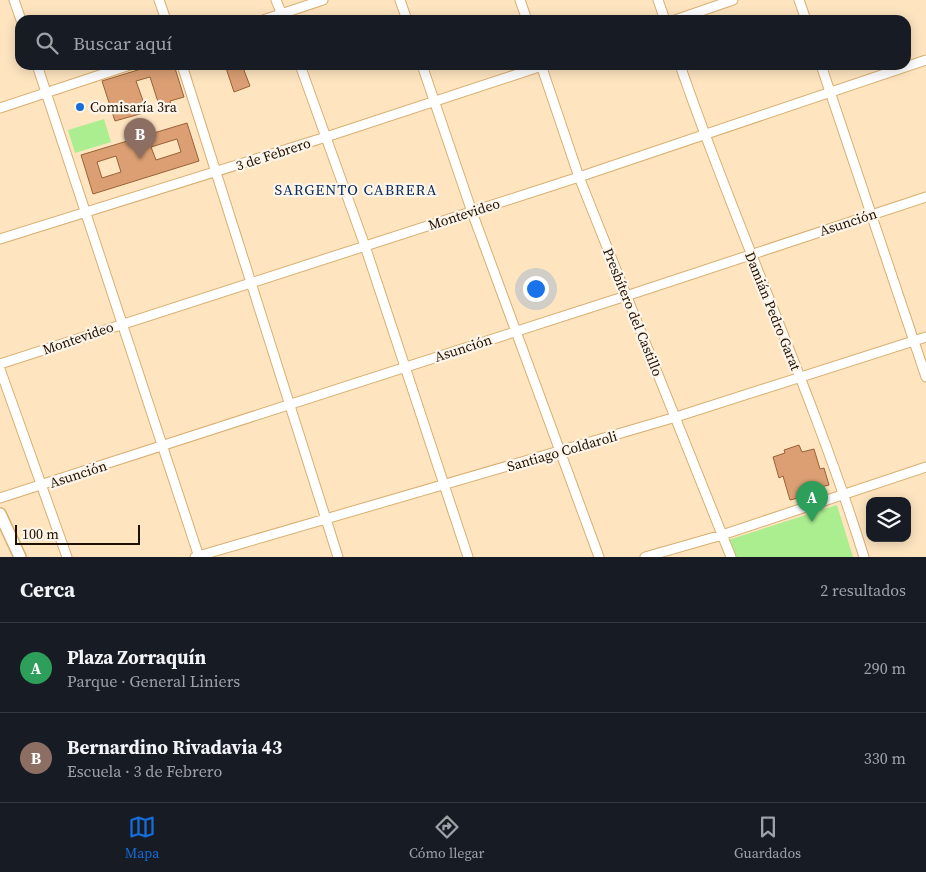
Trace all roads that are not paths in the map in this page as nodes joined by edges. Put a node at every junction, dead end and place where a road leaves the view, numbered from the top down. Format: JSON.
{"nodes":[{"id":1,"x":14,"y":0,"type":"edge"},
{"id":2,"x":159,"y":0,"type":"edge"},
{"id":3,"x":276,"y":0,"type":"edge"},
{"id":4,"x":323,"y":0,"type":"edge"},
{"id":5,"x":400,"y":0,"type":"edge"},
{"id":6,"x":520,"y":0,"type":"edge"},
{"id":7,"x":658,"y":0,"type":"edge"},
{"id":8,"x":733,"y":0,"type":"edge"},
{"id":9,"x":800,"y":0,"type":"edge"},
{"id":10,"x":19,"y":15,"type":"edge"},
{"id":11,"x":164,"y":15,"type":"edge"},
{"id":12,"x":282,"y":15,"type":"edge"},
{"id":13,"x":288,"y":15,"type":"edge"},
{"id":14,"x":405,"y":15,"type":"edge"},
{"id":15,"x":525,"y":15,"type":"edge"},
{"id":16,"x":663,"y":15,"type":"edge"},
{"id":17,"x":690,"y":15,"type":"edge"},
{"id":18,"x":804,"y":15,"type":"edge"},
{"id":19,"x":926,"y":60,"type":"edge"},
{"id":20,"x":911,"y":65,"type":"edge"},
{"id":21,"x":39,"y":70,"type":"edge"},
{"id":22,"x":115,"y":70,"type":"edge"},
{"id":23,"x":184,"y":70,"type":"edge"},
{"id":24,"x":302,"y":70,"type":"edge"},
{"id":25,"x":424,"y":70,"type":"edge"},
{"id":26,"x":527,"y":70,"type":"edge"},
{"id":27,"x":544,"y":70,"type":"edge"},
{"id":28,"x":682,"y":70,"type":"edge"},
{"id":29,"x":823,"y":70,"type":"edge"},
{"id":30,"x":896,"y":70,"type":"edge"},
{"id":31,"x":830,"y":92,"type":"junction"},
{"id":32,"x":46,"y":93,"type":"junction"},
{"id":33,"x":434,"y":101,"type":"junction"},
{"id":34,"x":0,"y":108,"type":"edge"},
{"id":35,"x":704,"y":134,"type":"junction"},
{"id":36,"x":326,"y":137,"type":"junction"},
{"id":37,"x":216,"y":172,"type":"junction"},
{"id":38,"x":579,"y":177,"type":"junction"},
{"id":39,"x":926,"y":197,"type":"edge"},
{"id":40,"x":84,"y":212,"type":"junction"},
{"id":41,"x":472,"y":212,"type":"junction"},
{"id":42,"x":872,"y":214,"type":"junction"},
{"id":43,"x":0,"y":239,"type":"edge"},
{"id":44,"x":365,"y":246,"type":"junction"},
{"id":45,"x":750,"y":254,"type":"junction"},
{"id":46,"x":251,"y":282,"type":"junction"},
{"id":47,"x":626,"y":296,"type":"junction"},
{"id":48,"x":121,"y":324,"type":"junction"},
{"id":49,"x":515,"y":331,"type":"junction"},
{"id":50,"x":926,"y":337,"type":"edge"},
{"id":51,"x":914,"y":341,"type":"junction"},
{"id":52,"x":0,"y":364,"type":"edge"},
{"id":53,"x":405,"y":368,"type":"junction"},
{"id":54,"x":0,"y":370,"type":"edge"},
{"id":55,"x":926,"y":377,"type":"edge"},
{"id":56,"x":800,"y":378,"type":"junction"},
{"id":57,"x":290,"y":405,"type":"junction"},
{"id":58,"x":676,"y":417,"type":"junction"},
{"id":59,"x":161,"y":447,"type":"junction"},
{"id":60,"x":562,"y":450,"type":"junction"},
{"id":61,"x":926,"y":467,"type":"edge"},
{"id":62,"x":445,"y":485,"type":"junction"},
{"id":63,"x":41,"y":486,"type":"junction"},
{"id":64,"x":845,"y":494,"type":"junction"},
{"id":65,"x":0,"y":498,"type":"edge"},
{"id":66,"x":0,"y":514,"type":"edge"},
{"id":67,"x":326,"y":519,"type":"junction"},
{"id":68,"x":0,"y":532,"type":"edge"},
{"id":69,"x":722,"y":534,"type":"junction"},
{"id":70,"x":13,"y":557,"type":"edge"},
{"id":71,"x":20,"y":557,"type":"edge"},
{"id":72,"x":67,"y":557,"type":"edge"},
{"id":73,"x":197,"y":557,"type":"edge"},
{"id":74,"x":338,"y":557,"type":"edge"},
{"id":75,"x":468,"y":557,"type":"edge"},
{"id":76,"x":599,"y":557,"type":"edge"},
{"id":77,"x":645,"y":557,"type":"edge"},
{"id":78,"x":731,"y":557,"type":"edge"},
{"id":79,"x":864,"y":557,"type":"edge"}],
"edges":[{"from":1,"to":10,"type":"street"},
{"from":2,"to":11,"type":"street"},
{"from":3,"to":12,"type":"street"},
{"from":4,"to":13,"type":"street"},
{"from":5,"to":14,"type":"street"},
{"from":6,"to":15,"type":"street"},
{"from":7,"to":16,"type":"street"},
{"from":8,"to":17,"type":"street"},
{"from":9,"to":18,"type":"street"},
{"from":19,"to":20,"type":"street","name":"Montevideo"},
{"from":21,"to":32,"type":"street"},
{"from":22,"to":32,"type":"street"},
{"from":23,"to":37,"type":"street"},
{"from":24,"to":36,"type":"street"},
{"from":25,"to":33,"type":"street"},
{"from":26,"to":33,"type":"street","name":"3 de Febrero"},
{"from":27,"to":38,"type":"street","name":"Presbítero del Castillo"},
{"from":28,"to":35,"type":"street","name":"Damián Pedro Garat"},
{"from":29,"to":31,"type":"street"},
{"from":30,"to":31,"type":"street","name":"Montevideo"},
{"from":31,"to":35,"type":"street","name":"Montevideo"},
{"from":31,"to":42,"type":"street"},
{"from":32,"to":34,"type":"street"},
{"from":32,"to":40,"type":"street"},
{"from":33,"to":36,"type":"street","name":"3 de Febrero"},
{"from":33,"to":41,"type":"street"},
{"from":35,"to":38,"type":"street","name":"Montevideo"},
{"from":35,"to":45,"type":"street","name":"Damián Pedro Garat"},
{"from":36,"to":37,"type":"street","name":"3 de Febrero"},
{"from":36,"to":44,"type":"street"},
{"from":37,"to":40,"type":"street","name":"3 de Febrero"},
{"from":37,"to":46,"type":"street"},
{"from":38,"to":41,"type":"street","name":"Montevideo"},
{"from":38,"to":47,"type":"street","name":"Presbítero del Castillo"},
{"from":39,"to":42,"type":"street","name":"Asunción"},
{"from":40,"to":43,"type":"street","name":"3 de Febrero"},
{"from":40,"to":48,"type":"street"},
{"from":41,"to":44,"type":"street","name":"Montevideo"},
{"from":41,"to":49,"type":"street"},
{"from":42,"to":45,"type":"street","name":"Asunción"},
{"from":42,"to":51,"type":"street"},
{"from":44,"to":46,"type":"street","name":"Montevideo"},
{"from":44,"to":53,"type":"street"},
{"from":45,"to":47,"type":"street","name":"Asunción"},
{"from":45,"to":56,"type":"street","name":"Damián Pedro Garat"},
{"from":46,"to":48,"type":"street","name":"Montevideo"},
{"from":46,"to":57,"type":"street"},
{"from":47,"to":49,"type":"street","name":"Asunción"},
{"from":47,"to":58,"type":"street","name":"Presbítero del Castillo"},
{"from":48,"to":52,"type":"street","name":"Montevideo"},
{"from":48,"to":59,"type":"street"},
{"from":49,"to":53,"type":"street","name":"Asunción"},
{"from":49,"to":60,"type":"street"},
{"from":50,"to":51,"type":"street","name":"Santiago Coldaroli"},
{"from":51,"to":55,"type":"street"},
{"from":51,"to":56,"type":"street","name":"Santiago Coldaroli"},
{"from":53,"to":57,"type":"street","name":"Asunción"},
{"from":53,"to":62,"type":"street"},
{"from":54,"to":63,"type":"street"},
{"from":56,"to":58,"type":"street","name":"Santiago Coldaroli"},
{"from":56,"to":64,"type":"street","name":"Damián Pedro Garat"},
{"from":57,"to":59,"type":"street","name":"Asunción"},
{"from":57,"to":67,"type":"street"},
{"from":58,"to":60,"type":"street","name":"Santiago Coldaroli"},
{"from":58,"to":69,"type":"street","name":"Presbítero del Castillo"},
{"from":59,"to":63,"type":"street","name":"Asunción"},
{"from":59,"to":73,"type":"street"},
{"from":60,"to":62,"type":"street","name":"Santiago Coldaroli"},
{"from":60,"to":76,"type":"street"},
{"from":61,"to":64,"type":"street"},
{"from":62,"to":67,"type":"street","name":"Santiago Coldaroli"},
{"from":62,"to":75,"type":"street"},
{"from":63,"to":65,"type":"street","name":"Asunción"},
{"from":63,"to":72,"type":"street"},
{"from":64,"to":69,"type":"street"},
{"from":64,"to":79,"type":"street","name":"Damián Pedro Garat"},
{"from":66,"to":71,"type":"main road"},
{"from":67,"to":73,"type":"street","name":"Santiago Coldaroli"},
{"from":67,"to":74,"type":"street"},
{"from":68,"to":70,"type":"main road"},
{"from":69,"to":77,"type":"street"},
{"from":69,"to":78,"type":"street","name":"Presbítero del Castillo"}]}
